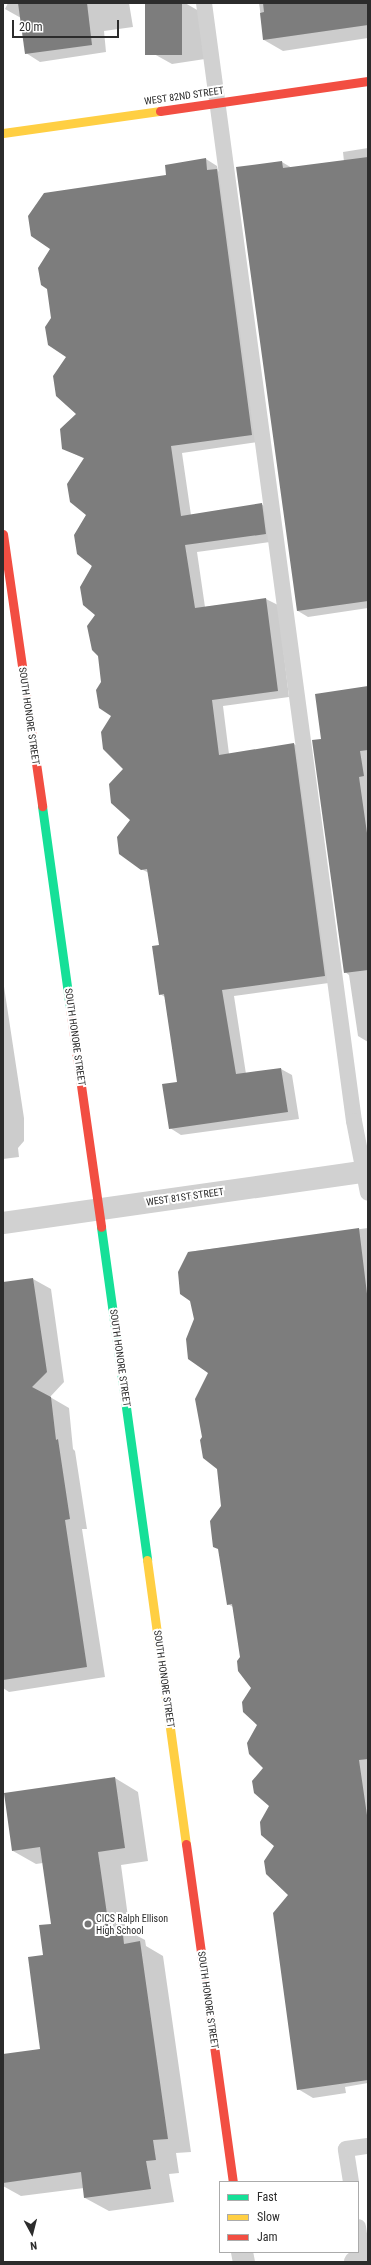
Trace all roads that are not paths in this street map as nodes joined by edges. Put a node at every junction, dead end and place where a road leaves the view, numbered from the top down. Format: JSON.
{"nodes":[{"id":1,"x":204,"y":3,"type":"edge"},
{"id":2,"x":368,"y":81,"type":"edge"},
{"id":3,"x":218,"y":102,"type":"junction"},
{"id":4,"x":3,"y":133,"type":"edge"},
{"id":5,"x":3,"y":534,"type":"edge"},
{"id":6,"x":366,"y":1179,"type":"edge"},
{"id":7,"x":99,"y":1209,"type":"junction"},
{"id":8,"x":3,"y":1223,"type":"edge"},
{"id":9,"x":368,"y":2146,"type":"edge"},
{"id":10,"x":233,"y":2181,"type":"edge"},
{"id":11,"x":351,"y":2181,"type":"edge"},
{"id":12,"x":359,"y":2236,"type":"edge"},
{"id":13,"x":362,"y":2261,"type":"edge"}],
"edges":[{"from":1,"to":3,"type":"lane"},
{"from":2,"to":3,"type":"street","name":"WEST 82ND STREET"},
{"from":3,"to":4,"type":"street","name":"WEST 82ND STREET"},
{"from":3,"to":6,"type":"lane"},
{"from":5,"to":7,"type":"street","name":"SOUTH HONORE STREET"},
{"from":6,"to":7,"type":"street","name":"WEST 81ST STREET"},
{"from":7,"to":8,"type":"street","name":"WEST 81ST STREET"},
{"from":7,"to":10,"type":"street","name":"SOUTH HONORE STREET"},
{"from":9,"to":11,"type":"lane"},
{"from":12,"to":13,"type":"lane"}]}
